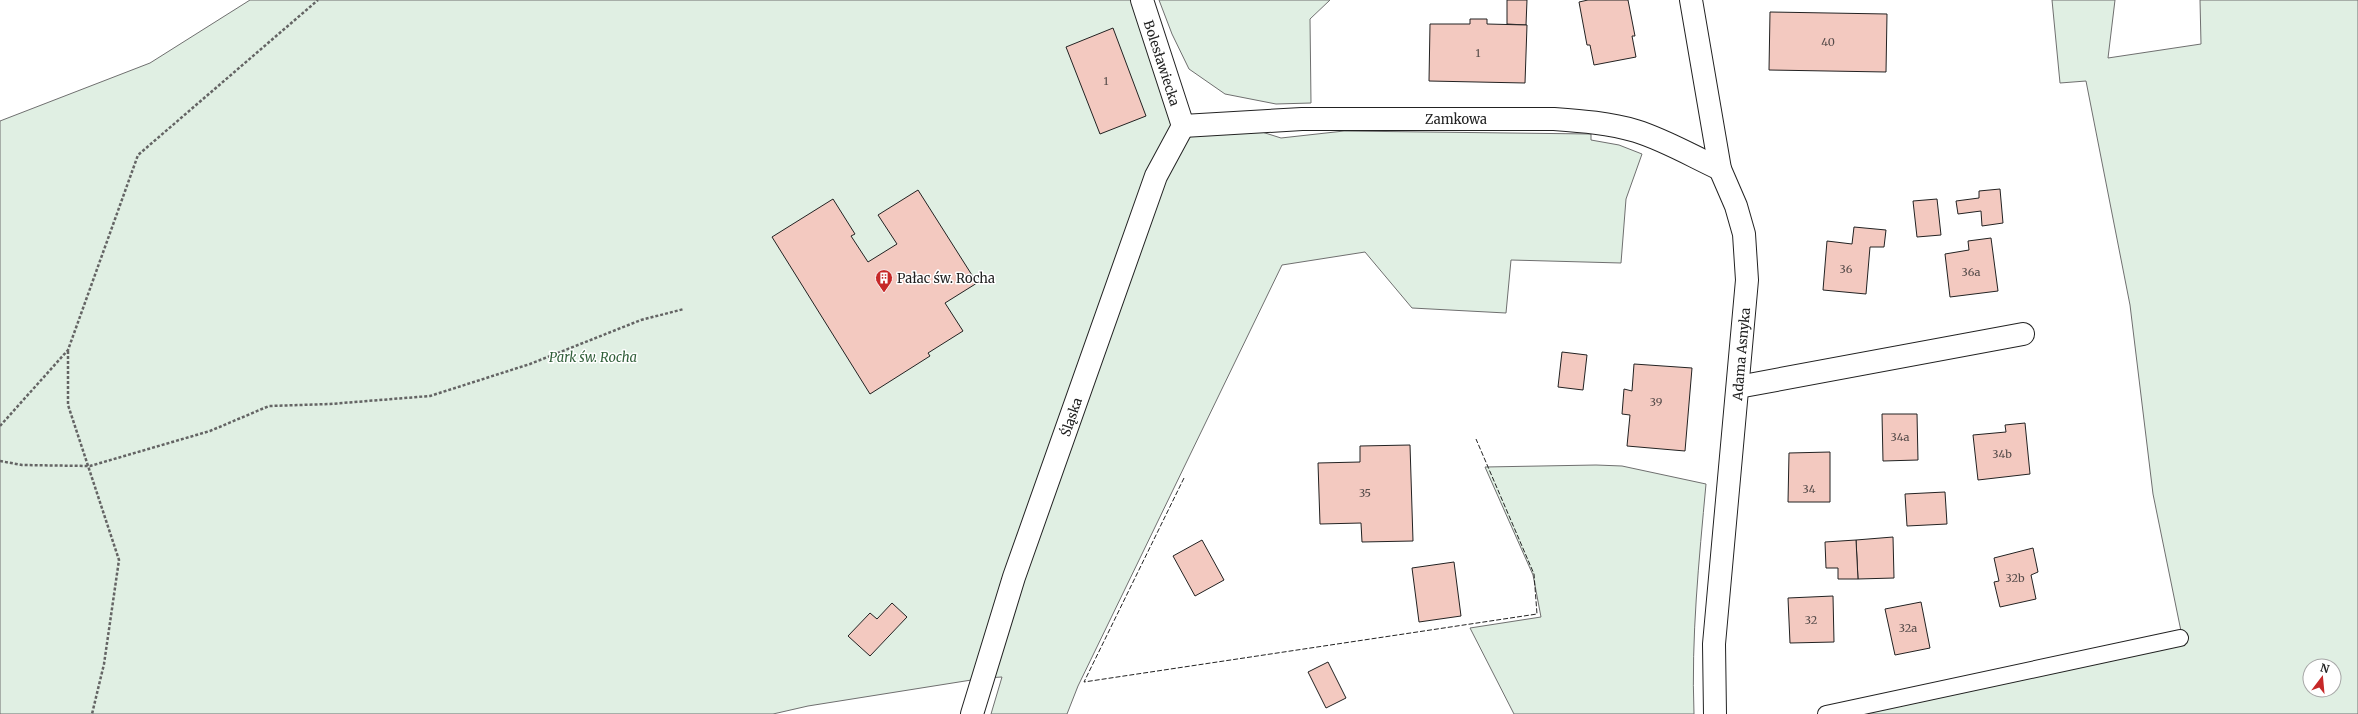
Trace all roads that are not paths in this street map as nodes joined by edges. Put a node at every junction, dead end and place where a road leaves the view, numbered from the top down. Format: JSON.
{"nodes":[{"id":1,"x":1142,"y":0,"type":"edge"},
{"id":2,"x":1691,"y":0,"type":"edge"},
{"id":3,"x":1182,"y":126,"type":"junction"},
{"id":4,"x":1720,"y":169,"type":"junction"},
{"id":5,"x":2023,"y":334,"type":"dead end"},
{"id":6,"x":1738,"y":387,"type":"junction"},
{"id":7,"x":2180,"y":638,"type":"dead end"},
{"id":8,"x":972,"y":714,"type":"edge"},
{"id":9,"x":1714,"y":714,"type":"edge"},
{"id":10,"x":1826,"y":714,"type":"edge"}],
"edges":[{"from":1,"to":3,"type":"street","name":"Bolesławiecka"},
{"from":2,"to":4,"type":"street","name":"Adama Asnyka"},
{"from":3,"to":4,"type":"street","name":"Zamkowa"},
{"from":3,"to":8,"type":"street","name":"Śląska"},
{"from":4,"to":6,"type":"street","name":"Adama Asnyka"},
{"from":5,"to":6,"type":"street"},
{"from":6,"to":9,"type":"street","name":"Adama Asnyka"},
{"from":7,"to":10,"type":"lane"}]}
